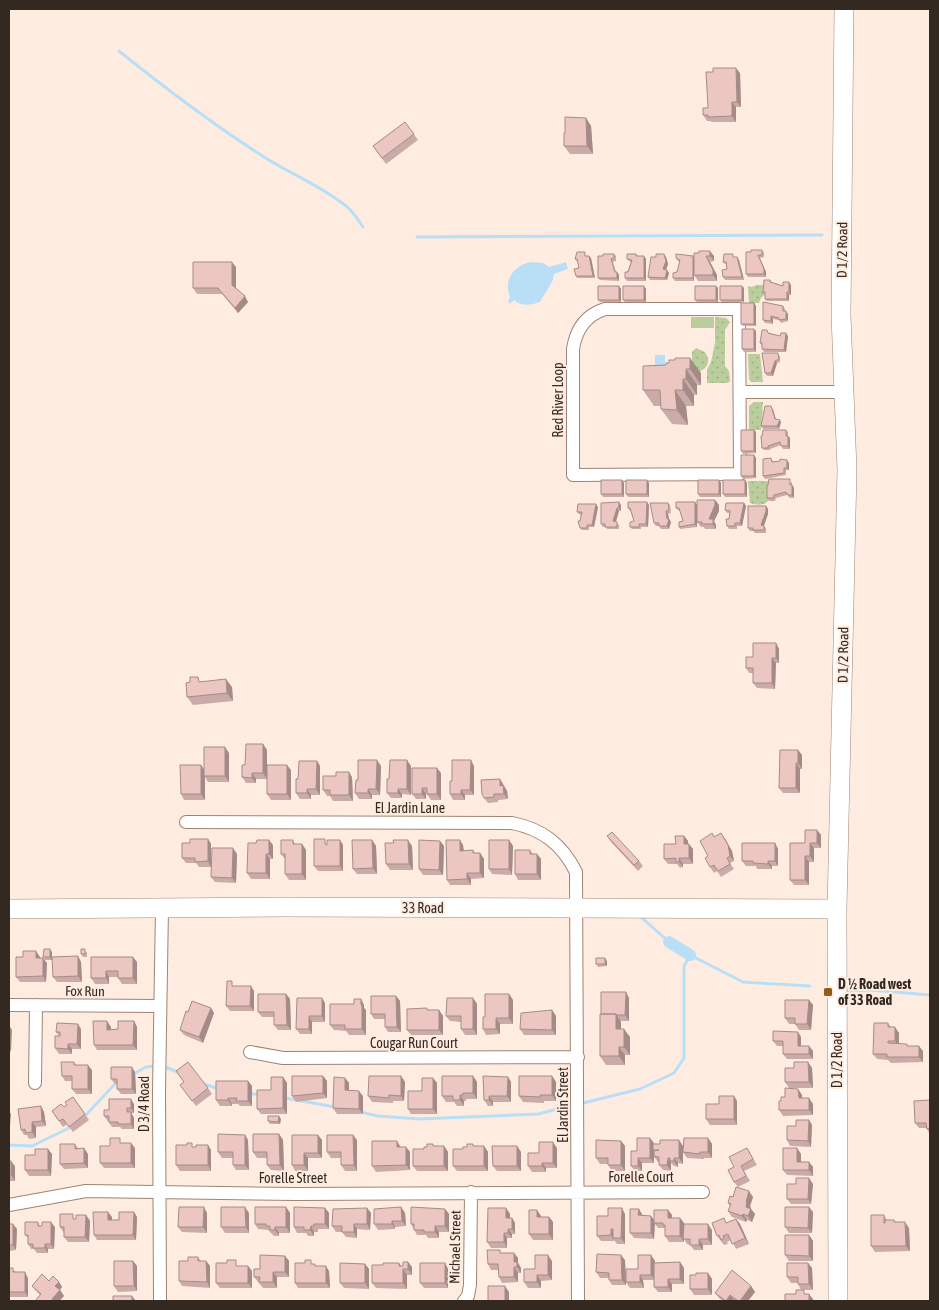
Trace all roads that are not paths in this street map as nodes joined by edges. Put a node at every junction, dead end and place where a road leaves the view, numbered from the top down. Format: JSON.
{"nodes":[{"id":1,"x":844,"y":9,"type":"edge"},
{"id":2,"x":740,"y":392,"type":"junction"},
{"id":3,"x":844,"y":392,"type":"junction"},
{"id":4,"x":186,"y":822,"type":"dead end"},
{"id":5,"x":162,"y":908,"type":"junction"},
{"id":6,"x":9,"y":909,"type":"edge"},
{"id":7,"x":577,"y":909,"type":"junction"},
{"id":8,"x":837,"y":909,"type":"junction"},
{"id":9,"x":9,"y":1005,"type":"edge"},
{"id":10,"x":36,"y":1005,"type":"junction"},
{"id":11,"x":160,"y":1006,"type":"junction"},
{"id":12,"x":250,"y":1052,"type":"dead end"},
{"id":13,"x":578,"y":1058,"type":"junction"},
{"id":14,"x":35,"y":1082,"type":"dead end"},
{"id":15,"x":471,"y":1192,"type":"junction"},
{"id":16,"x":579,"y":1192,"type":"junction"},
{"id":17,"x":702,"y":1192,"type":"dead end"},
{"id":18,"x":159,"y":1193,"type":"junction"},
{"id":19,"x":9,"y":1205,"type":"edge"},
{"id":20,"x":160,"y":1301,"type":"edge"},
{"id":21,"x":464,"y":1301,"type":"edge"},
{"id":22,"x":578,"y":1301,"type":"edge"},
{"id":23,"x":838,"y":1301,"type":"edge"}],
"edges":[{"from":1,"to":3,"type":"main road","name":"D 1/2 Road"},
{"from":2,"to":2,"type":"street","name":"Red River Loop"},
{"from":2,"to":3,"type":"street"},
{"from":3,"to":8,"type":"main road","name":"D 1/2 Road"},
{"from":4,"to":7,"type":"street","name":"El Jardin Lane"},
{"from":5,"to":6,"type":"main road","name":"33 Road"},
{"from":5,"to":7,"type":"main road","name":"33 Road"},
{"from":5,"to":11,"type":"street","name":"D 3/4 Road"},
{"from":7,"to":8,"type":"main road","name":"33 Road"},
{"from":7,"to":13,"type":"street","name":"El Jardin Street"},
{"from":8,"to":23,"type":"main road","name":"D 1/2 Road"},
{"from":9,"to":10,"type":"street","name":"Fox Run"},
{"from":10,"to":11,"type":"street","name":"Fox Run"},
{"from":10,"to":14,"type":"street"},
{"from":11,"to":18,"type":"street","name":"D 3/4 Road"},
{"from":12,"to":13,"type":"street","name":"Cougar Run Court"},
{"from":13,"to":16,"type":"street","name":"El Jardin Street"},
{"from":15,"to":16,"type":"street","name":"Forelle Street"},
{"from":15,"to":18,"type":"street","name":"Forelle Street"},
{"from":15,"to":21,"type":"street","name":"Michael Street"},
{"from":16,"to":17,"type":"street","name":"Forelle Court"},
{"from":16,"to":22,"type":"street","name":"El Jardin Street"},
{"from":18,"to":19,"type":"street","name":"Forelle Street"},
{"from":18,"to":20,"type":"street","name":"D 3/4 Road"}]}
